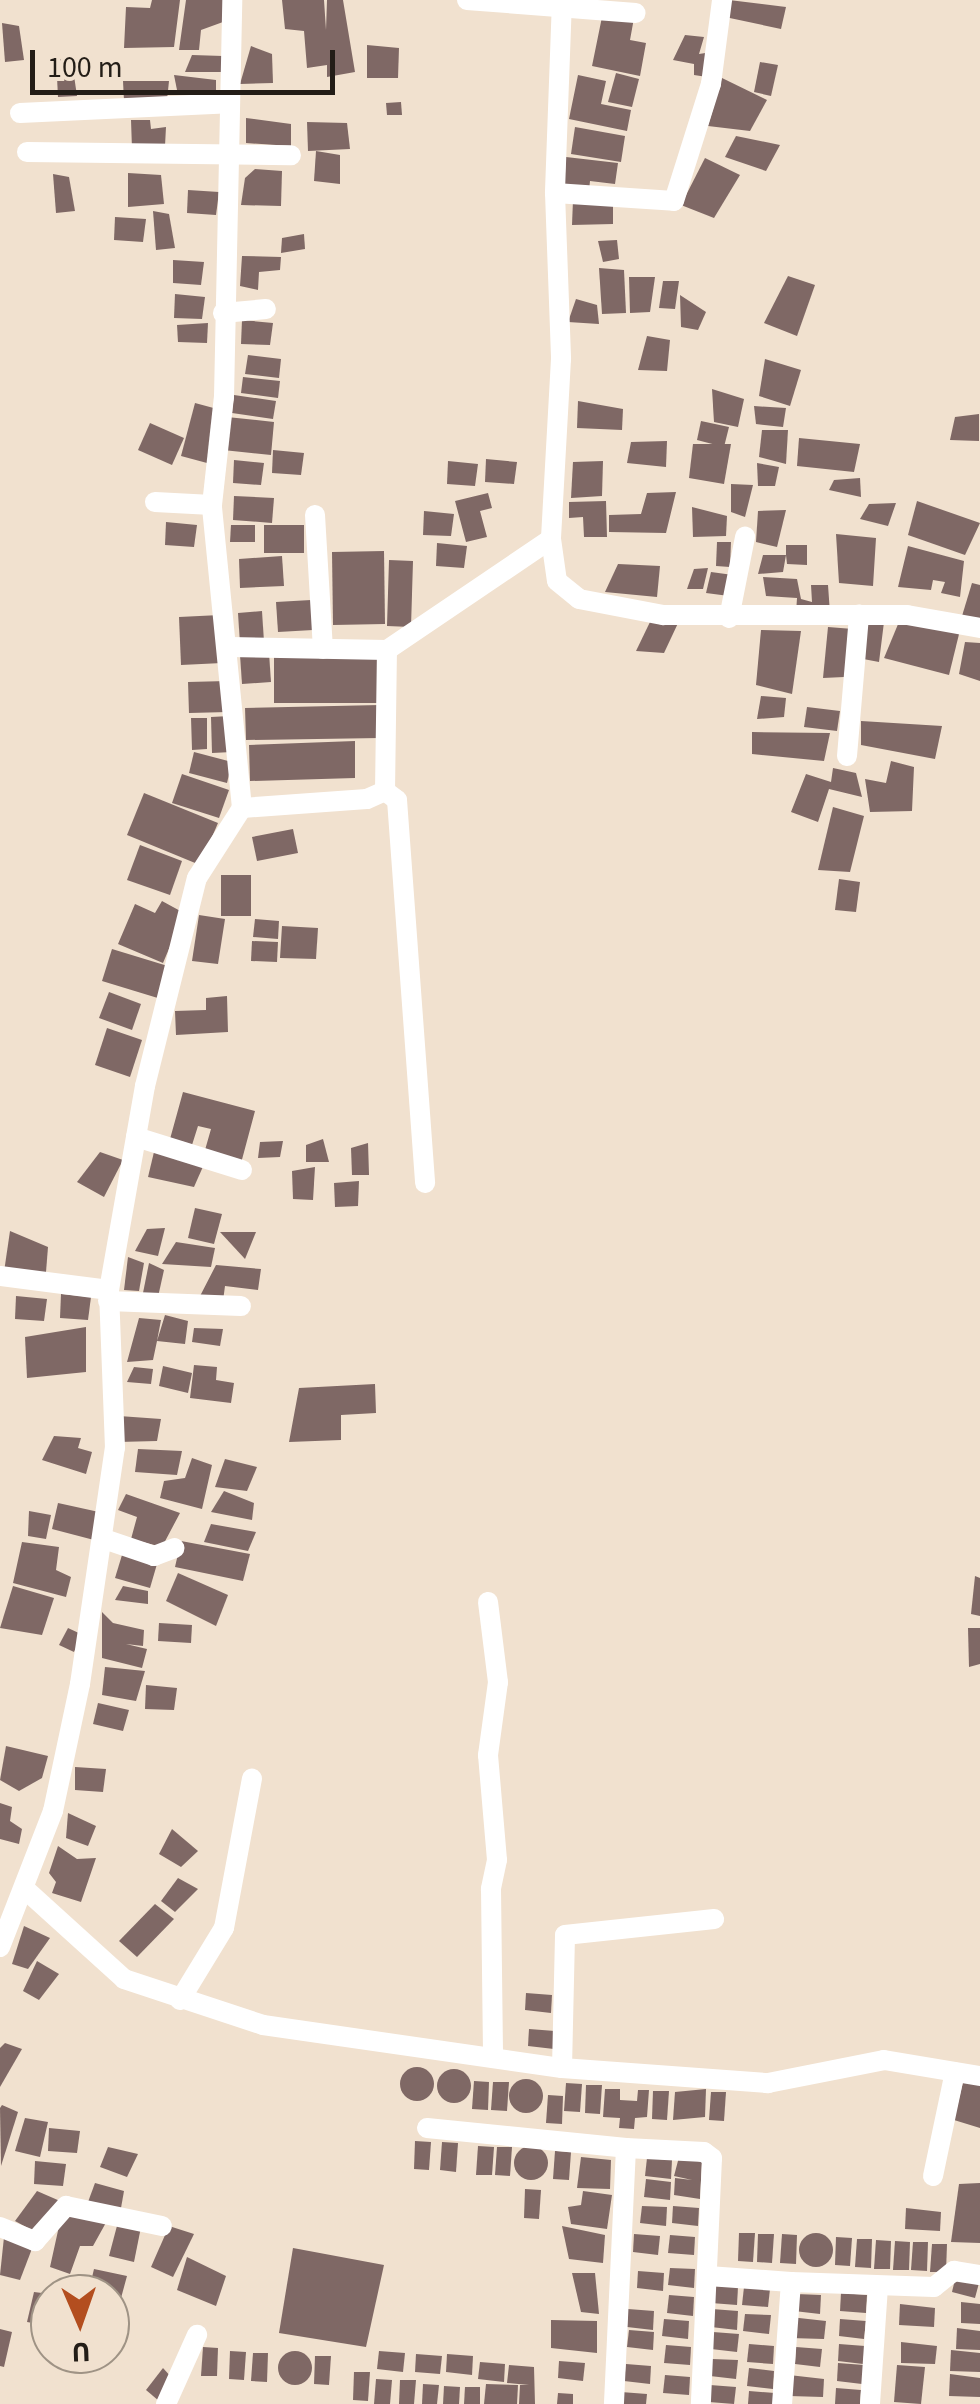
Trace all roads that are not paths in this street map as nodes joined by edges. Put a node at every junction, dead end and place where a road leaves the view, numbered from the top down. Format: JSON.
{"nodes":[{"id":1,"x":232,"y":0,"type":"edge"},
{"id":2,"x":467,"y":0,"type":"edge"},
{"id":3,"x":722,"y":0,"type":"edge"},
{"id":4,"x":562,"y":4,"type":"edge"},
{"id":5,"x":636,"y":13,"type":"dead end"},
{"id":6,"x":229,"y":104,"type":"junction"},
{"id":7,"x":20,"y":114,"type":"dead end"},
{"id":8,"x":27,"y":152,"type":"dead end"},
{"id":9,"x":229,"y":154,"type":"junction"},
{"id":10,"x":291,"y":155,"type":"dead end"},
{"id":11,"x":555,"y":192,"type":"junction"},
{"id":12,"x":266,"y":310,"type":"dead end"},
{"id":13,"x":224,"y":313,"type":"junction"},
{"id":14,"x":154,"y":502,"type":"dead end"},
{"id":15,"x":212,"y":505,"type":"junction"},
{"id":16,"x":315,"y":515,"type":"dead end"},
{"id":17,"x":745,"y":537,"type":"dead end"},
{"id":18,"x":551,"y":538,"type":"junction"},
{"id":19,"x":859,"y":616,"type":"junction"},
{"id":20,"x":728,"y":618,"type":"junction"},
{"id":21,"x":980,"y":628,"type":"edge"},
{"id":22,"x":230,"y":648,"type":"junction"},
{"id":23,"x":323,"y":649,"type":"junction"},
{"id":24,"x":388,"y":650,"type":"junction"},
{"id":25,"x":846,"y":756,"type":"dead end"},
{"id":26,"x":385,"y":791,"type":"junction"},
{"id":27,"x":242,"y":808,"type":"junction"},
{"id":28,"x":136,"y":1137,"type":"junction"},
{"id":29,"x":242,"y":1170,"type":"dead end"},
{"id":30,"x":425,"y":1183,"type":"dead end"},
{"id":31,"x":0,"y":1276,"type":"edge"},
{"id":32,"x":109,"y":1296,"type":"junction"},
{"id":33,"x":240,"y":1306,"type":"dead end"},
{"id":34,"x":104,"y":1540,"type":"junction"},
{"id":35,"x":175,"y":1548,"type":"dead end"},
{"id":36,"x":488,"y":1602,"type":"dead end"},
{"id":37,"x":252,"y":1779,"type":"dead end"},
{"id":38,"x":26,"y":1890,"type":"junction"},
{"id":39,"x":714,"y":1918,"type":"dead end"},
{"id":40,"x":0,"y":1947,"type":"edge"},
{"id":41,"x":180,"y":2000,"type":"junction"},
{"id":42,"x":493,"y":2058,"type":"junction"},
{"id":43,"x":562,"y":2068,"type":"junction"},
{"id":44,"x":955,"y":2072,"type":"junction"},
{"id":45,"x":980,"y":2076,"type":"edge"},
{"id":46,"x":427,"y":2128,"type":"dead end"},
{"id":47,"x":626,"y":2148,"type":"junction"},
{"id":48,"x":933,"y":2176,"type":"dead end"},
{"id":49,"x":162,"y":2226,"type":"dead end"},
{"id":50,"x":0,"y":2227,"type":"edge"},
{"id":51,"x":980,"y":2275,"type":"edge"},
{"id":52,"x":708,"y":2276,"type":"junction"},
{"id":53,"x":791,"y":2282,"type":"junction"},
{"id":54,"x":878,"y":2287,"type":"junction"},
{"id":55,"x":197,"y":2335,"type":"dead end"},
{"id":56,"x":166,"y":2404,"type":"edge"},
{"id":57,"x":614,"y":2404,"type":"edge"},
{"id":58,"x":701,"y":2404,"type":"edge"},
{"id":59,"x":782,"y":2404,"type":"edge"},
{"id":60,"x":870,"y":2404,"type":"edge"}],
"edges":[{"from":1,"to":6,"type":"street"},
{"from":2,"to":4,"type":"street"},
{"from":3,"to":11,"type":"street"},
{"from":4,"to":5,"type":"street"},
{"from":4,"to":11,"type":"street"},
{"from":6,"to":7,"type":"street"},
{"from":6,"to":9,"type":"street"},
{"from":8,"to":9,"type":"street"},
{"from":9,"to":10,"type":"street"},
{"from":9,"to":13,"type":"street"},
{"from":11,"to":18,"type":"street"},
{"from":12,"to":13,"type":"street"},
{"from":13,"to":15,"type":"street"},
{"from":14,"to":15,"type":"street"},
{"from":15,"to":22,"type":"street"},
{"from":16,"to":23,"type":"street"},
{"from":17,"to":20,"type":"street"},
{"from":18,"to":20,"type":"street"},
{"from":18,"to":24,"type":"street"},
{"from":19,"to":20,"type":"street"},
{"from":19,"to":21,"type":"street"},
{"from":19,"to":25,"type":"street"},
{"from":22,"to":23,"type":"street"},
{"from":22,"to":27,"type":"street"},
{"from":23,"to":24,"type":"street"},
{"from":24,"to":26,"type":"street"},
{"from":26,"to":27,"type":"street"},
{"from":26,"to":30,"type":"street"},
{"from":27,"to":28,"type":"street"},
{"from":28,"to":29,"type":"street"},
{"from":28,"to":32,"type":"street"},
{"from":31,"to":32,"type":"street"},
{"from":32,"to":33,"type":"street"},
{"from":32,"to":34,"type":"street"},
{"from":34,"to":35,"type":"street"},
{"from":34,"to":38,"type":"street"},
{"from":36,"to":42,"type":"street"},
{"from":37,"to":41,"type":"street"},
{"from":38,"to":40,"type":"street"},
{"from":38,"to":41,"type":"street"},
{"from":39,"to":43,"type":"street"},
{"from":41,"to":42,"type":"street"},
{"from":42,"to":43,"type":"street"},
{"from":43,"to":44,"type":"street"},
{"from":44,"to":45,"type":"street"},
{"from":44,"to":48,"type":"street"},
{"from":46,"to":47,"type":"street"},
{"from":47,"to":52,"type":"street"},
{"from":47,"to":57,"type":"street"},
{"from":49,"to":50,"type":"street"},
{"from":51,"to":54,"type":"street"},
{"from":52,"to":53,"type":"street"},
{"from":52,"to":58,"type":"street"},
{"from":53,"to":54,"type":"street"},
{"from":53,"to":59,"type":"street"},
{"from":54,"to":60,"type":"street"},
{"from":55,"to":56,"type":"street"}]}
